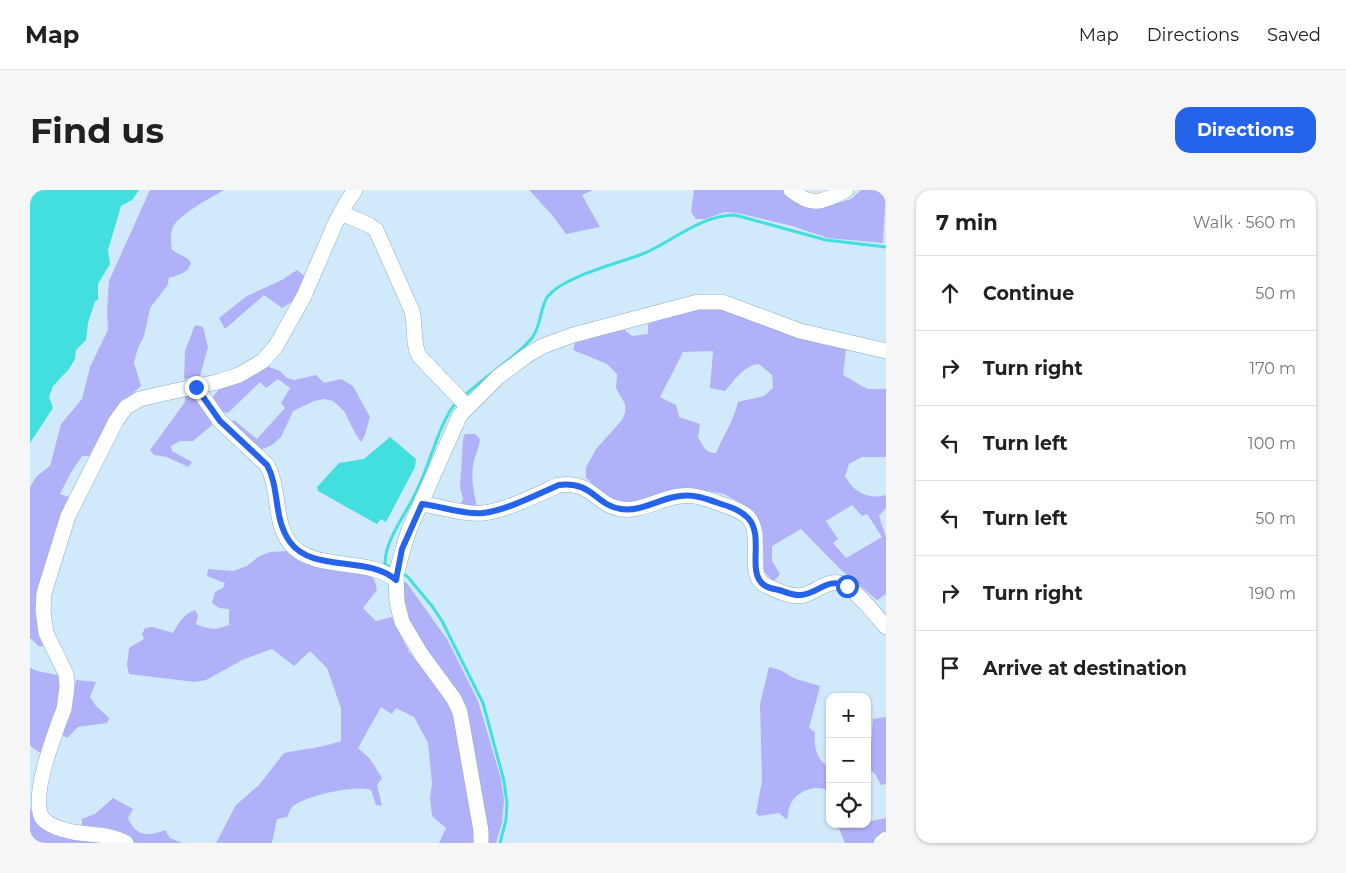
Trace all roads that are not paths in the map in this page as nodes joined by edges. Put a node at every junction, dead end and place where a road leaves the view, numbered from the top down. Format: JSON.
{"nodes":[{"id":1,"x":355,"y":190,"type":"edge"},
{"id":2,"x":791,"y":190,"type":"edge"},
{"id":3,"x":846,"y":190,"type":"edge"},
{"id":4,"x":341,"y":213,"type":"junction"},
{"id":5,"x":886,"y":351,"type":"edge"},
{"id":6,"x":196,"y":387,"type":"junction"},
{"id":7,"x":462,"y":402,"type":"junction"},
{"id":8,"x":422,"y":504,"type":"junction"},
{"id":9,"x":397,"y":573,"type":"junction"},
{"id":10,"x":886,"y":627,"type":"edge"},
{"id":11,"x":886,"y":839,"type":"edge"},
{"id":12,"x":126,"y":843,"type":"edge"},
{"id":13,"x":481,"y":843,"type":"edge"},
{"id":14,"x":881,"y":843,"type":"edge"}],
"edges":[{"from":1,"to":4,"type":"street"},
{"from":2,"to":3,"type":"street"},
{"from":4,"to":6,"type":"street"},
{"from":4,"to":7,"type":"street"},
{"from":5,"to":7,"type":"street"},
{"from":6,"to":9,"type":"street"},
{"from":6,"to":12,"type":"street"},
{"from":7,"to":8,"type":"street"},
{"from":8,"to":9,"type":"street"},
{"from":8,"to":10,"type":"street"},
{"from":9,"to":13,"type":"street"},
{"from":11,"to":14,"type":"street"}]}
